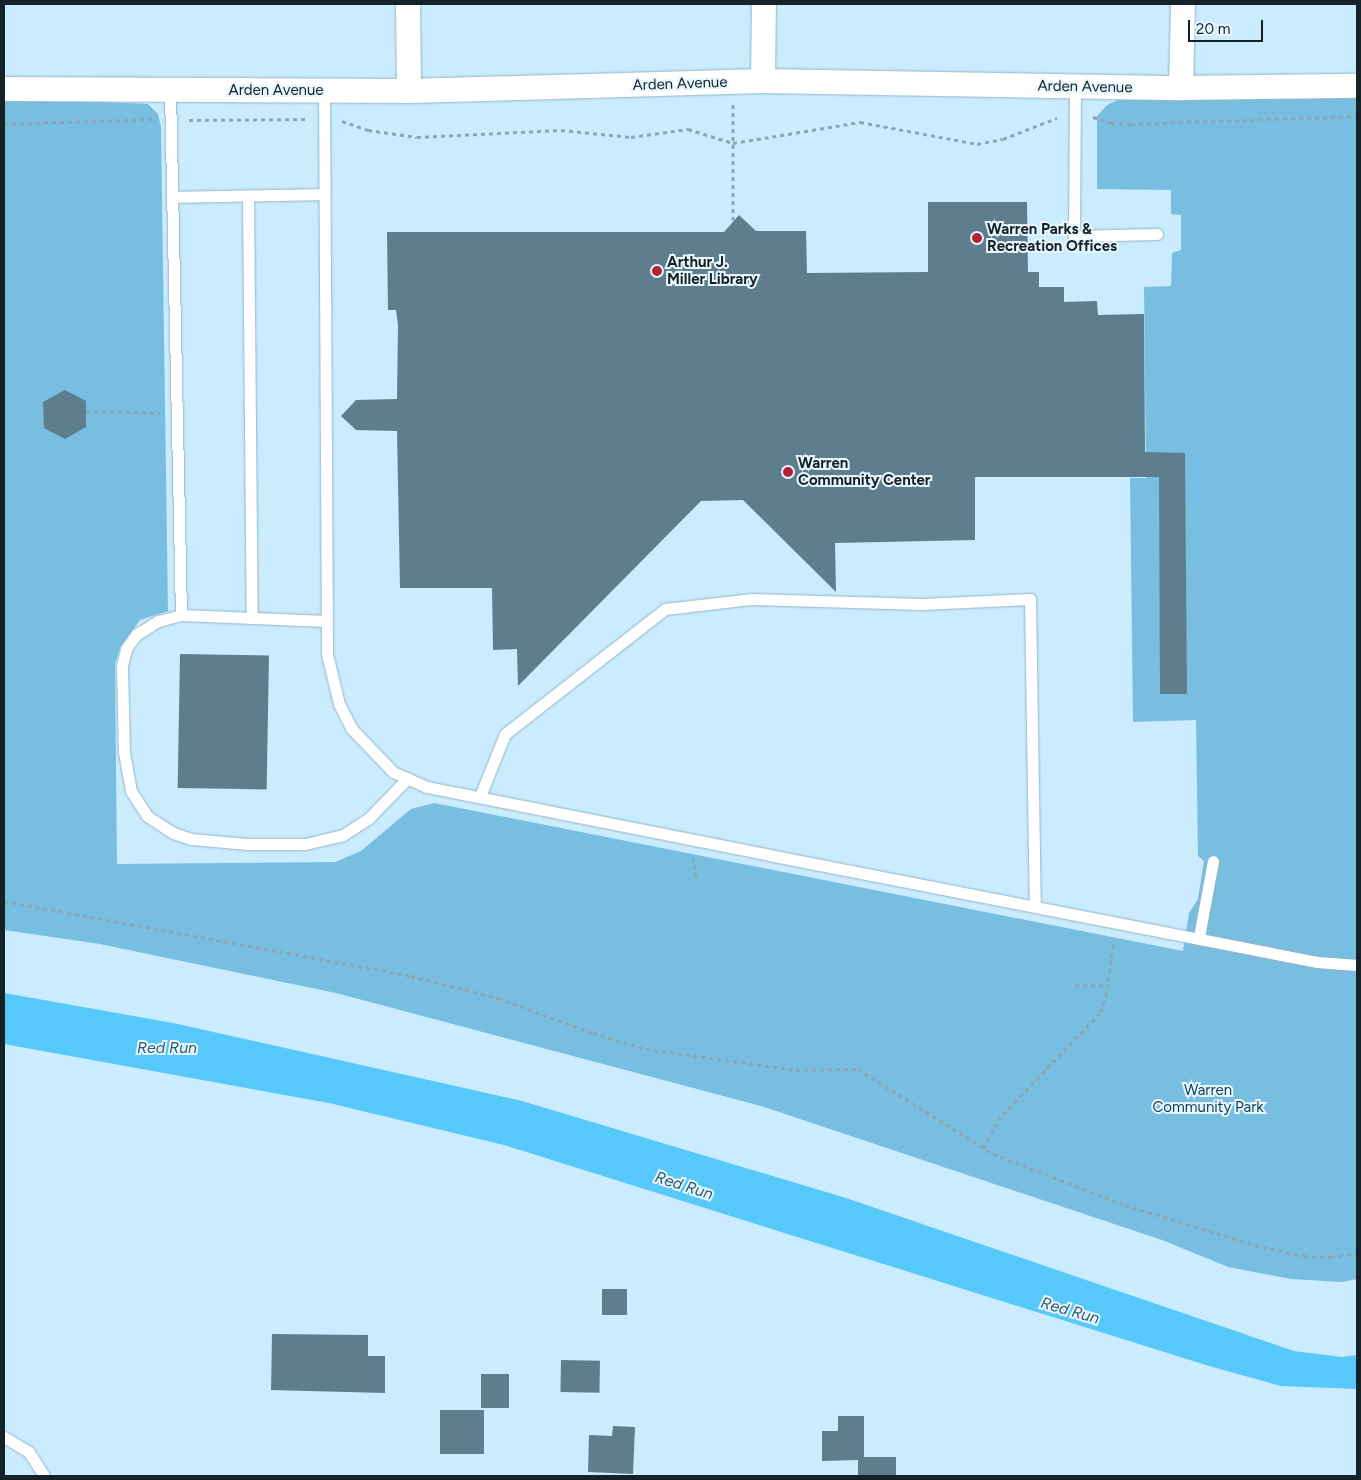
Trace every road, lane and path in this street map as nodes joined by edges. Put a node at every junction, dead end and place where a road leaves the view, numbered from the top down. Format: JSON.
{"nodes":[{"id":1,"x":408,"y":4,"type":"edge"},
{"id":2,"x":764,"y":4,"type":"edge"},
{"id":3,"x":1183,"y":4,"type":"edge"},
{"id":4,"x":763,"y":81,"type":"junction"},
{"id":5,"x":1357,"y":86,"type":"edge"},
{"id":6,"x":1075,"y":87,"type":"junction"},
{"id":7,"x":1181,"y":88,"type":"junction"},
{"id":8,"x":4,"y":89,"type":"edge"},
{"id":9,"x":170,"y":90,"type":"junction"},
{"id":10,"x":324,"y":91,"type":"junction"},
{"id":11,"x":409,"y":91,"type":"junction"},
{"id":12,"x":733,"y":101,"type":"dead end"},
{"id":13,"x":1076,"y":116,"type":"junction"},
{"id":14,"x":1357,"y":116,"type":"edge"},
{"id":15,"x":171,"y":120,"type":"junction"},
{"id":16,"x":324,"y":120,"type":"junction"},
{"id":17,"x":4,"y":124,"type":"edge"},
{"id":18,"x":733,"y":143,"type":"junction"},
{"id":19,"x":324,"y":194,"type":"junction"},
{"id":20,"x":248,"y":196,"type":"junction"},
{"id":21,"x":172,"y":197,"type":"junction"},
{"id":22,"x":733,"y":220,"type":"dead end"},
{"id":23,"x":1157,"y":234,"type":"dead end"},
{"id":24,"x":86,"y":411,"type":"dead end"},
{"id":25,"x":177,"y":413,"type":"junction"},
{"id":26,"x":181,"y":615,"type":"junction"},
{"id":27,"x":252,"y":618,"type":"junction"},
{"id":28,"x":327,"y":621,"type":"junction"},
{"id":29,"x":408,"y":778,"type":"junction"},
{"id":30,"x":480,"y":796,"type":"junction"},
{"id":31,"x":1213,"y":861,"type":"dead end"},
{"id":32,"x":4,"y":901,"type":"edge"},
{"id":33,"x":1035,"y":906,"type":"junction"},
{"id":34,"x":1117,"y":921,"type":"junction"},
{"id":35,"x":1199,"y":937,"type":"junction"},
{"id":36,"x":1357,"y":965,"type":"edge"},
{"id":37,"x":1075,"y":985,"type":"dead end"},
{"id":38,"x":1107,"y":986,"type":"junction"},
{"id":39,"x":983,"y":1148,"type":"junction"},
{"id":40,"x":1357,"y":1253,"type":"edge"},
{"id":41,"x":7,"y":1442,"type":"edge"},
{"id":42,"x":44,"y":1476,"type":"edge"}],
"edges":[{"from":1,"to":11,"type":"street"},
{"from":2,"to":4,"type":"street"},
{"from":3,"to":7,"type":"street"},
{"from":4,"to":6,"type":"street","name":"Arden Avenue"},
{"from":4,"to":11,"type":"street","name":"Arden Avenue"},
{"from":5,"to":7,"type":"street","name":"Arden Avenue"},
{"from":6,"to":7,"type":"street","name":"Arden Avenue"},
{"from":6,"to":13,"type":"lane"},
{"from":8,"to":9,"type":"street","name":"Arden Avenue"},
{"from":9,"to":10,"type":"street","name":"Arden Avenue"},
{"from":9,"to":15,"type":"lane"},
{"from":10,"to":11,"type":"street","name":"Arden Avenue"},
{"from":10,"to":16,"type":"lane"},
{"from":12,"to":18,"type":"path"},
{"from":13,"to":14,"type":"path"},
{"from":13,"to":18,"type":"path"},
{"from":13,"to":23,"type":"lane"},
{"from":15,"to":16,"type":"path"},
{"from":15,"to":17,"type":"path"},
{"from":15,"to":21,"type":"lane"},
{"from":16,"to":18,"type":"path"},
{"from":16,"to":19,"type":"lane"},
{"from":18,"to":22,"type":"path"},
{"from":19,"to":20,"type":"lane"},
{"from":19,"to":28,"type":"lane"},
{"from":20,"to":21,"type":"lane"},
{"from":20,"to":27,"type":"lane"},
{"from":21,"to":25,"type":"lane"},
{"from":24,"to":25,"type":"path"},
{"from":25,"to":26,"type":"lane"},
{"from":26,"to":27,"type":"lane"},
{"from":26,"to":29,"type":"lane"},
{"from":27,"to":28,"type":"lane"},
{"from":28,"to":29,"type":"lane"},
{"from":29,"to":30,"type":"lane"},
{"from":30,"to":33,"type":"lane"},
{"from":30,"to":33,"type":"lane"},
{"from":31,"to":35,"type":"lane"},
{"from":32,"to":39,"type":"path"},
{"from":33,"to":34,"type":"lane"},
{"from":34,"to":35,"type":"lane"},
{"from":34,"to":38,"type":"path"},
{"from":35,"to":36,"type":"lane"},
{"from":37,"to":38,"type":"path"},
{"from":38,"to":39,"type":"path"},
{"from":39,"to":40,"type":"path"},
{"from":41,"to":42,"type":"lane"}]}
